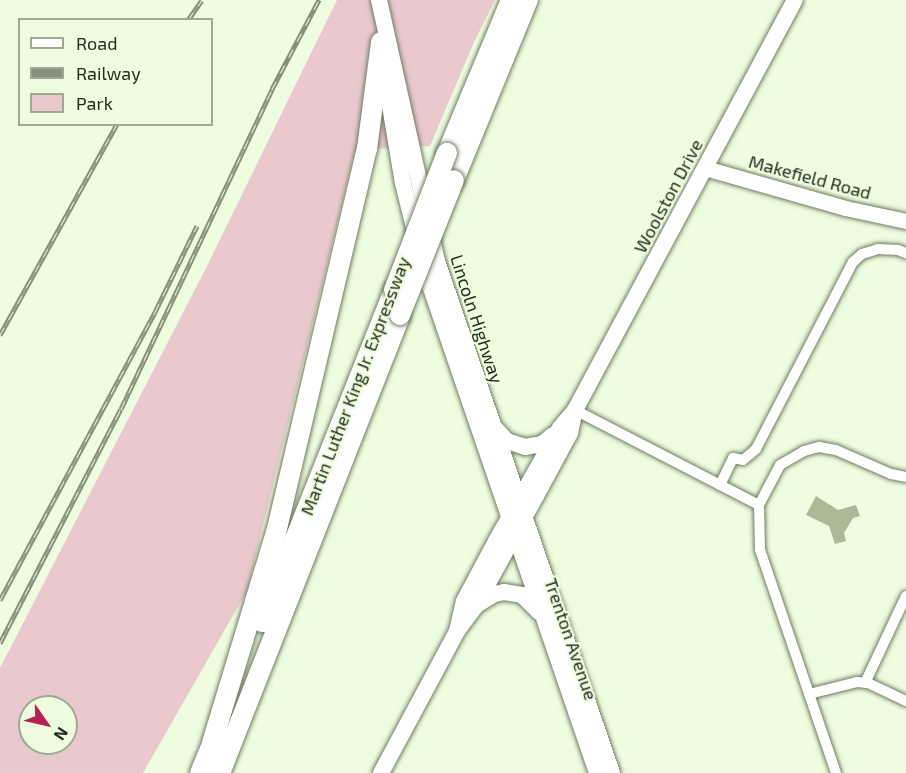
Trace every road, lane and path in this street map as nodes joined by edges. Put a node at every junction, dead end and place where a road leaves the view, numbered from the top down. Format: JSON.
{"nodes":[{"id":1,"x":377,"y":0,"type":"edge"},
{"id":2,"x":511,"y":0,"type":"edge"},
{"id":3,"x":528,"y":0,"type":"edge"},
{"id":4,"x":795,"y":0,"type":"edge"},
{"id":5,"x":381,"y":42,"type":"junction"},
{"id":6,"x":705,"y":168,"type":"junction"},
{"id":7,"x":906,"y":221,"type":"edge"},
{"id":8,"x":906,"y":253,"type":"edge"},
{"id":9,"x":575,"y":410,"type":"junction"},
{"id":10,"x":492,"y":426,"type":"junction"},
{"id":11,"x":560,"y":428,"type":"junction"},
{"id":12,"x":906,"y":477,"type":"edge"},
{"id":13,"x":720,"y":484,"type":"junction"},
{"id":14,"x":759,"y":505,"type":"junction"},
{"id":15,"x":517,"y":518,"type":"junction"},
{"id":16,"x":906,"y":596,"type":"edge"},
{"id":17,"x":475,"y":607,"type":"junction"},
{"id":18,"x":543,"y":617,"type":"junction"},
{"id":19,"x":457,"y":631,"type":"junction"},
{"id":20,"x":865,"y":683,"type":"junction"},
{"id":21,"x":809,"y":694,"type":"junction"},
{"id":22,"x":906,"y":701,"type":"edge"},
{"id":23,"x":212,"y":743,"type":"junction"},
{"id":24,"x":200,"y":773,"type":"edge"},
{"id":25,"x":220,"y":773,"type":"edge"},
{"id":26,"x":381,"y":773,"type":"edge"},
{"id":27,"x":597,"y":773,"type":"edge"},
{"id":28,"x":612,"y":773,"type":"edge"},
{"id":29,"x":836,"y":773,"type":"edge"}],
"edges":[{"from":1,"to":5,"type":"main road","name":"Lincoln Highway"},
{"from":1,"to":10,"type":"main road","name":"Lincoln Highway"},
{"from":2,"to":23,"type":"highway","name":"Martin Luther King Jr. Expressway","bridge":true},
{"from":3,"to":25,"type":"highway","name":"Martin Luther King Jr. Expressway","bridge":true},
{"from":4,"to":6,"type":"main road","name":"Woolston Drive"},
{"from":5,"to":15,"type":"main road","name":"Lincoln Highway"},
{"from":5,"to":23,"type":"highway"},
{"from":6,"to":7,"type":"street","name":"Makefield Road"},
{"from":6,"to":9,"type":"main road","name":"Woolston Drive"},
{"from":8,"to":13,"type":"street"},
{"from":9,"to":11,"type":"main road","name":"Woolston Drive"},
{"from":9,"to":13,"type":"street"},
{"from":9,"to":15,"type":"main road","name":"Woolston Drive"},
{"from":10,"to":11,"type":"main road"},
{"from":10,"to":15,"type":"main road","name":"Lincoln Highway"},
{"from":11,"to":15,"type":"main road","name":"Woolston Drive"},
{"from":12,"to":14,"type":"street"},
{"from":13,"to":14,"type":"street"},
{"from":14,"to":21,"type":"street"},
{"from":15,"to":17,"type":"main road"},
{"from":15,"to":18,"type":"main road","name":"Trenton Avenue"},
{"from":15,"to":19,"type":"main road"},
{"from":15,"to":28,"type":"main road"},
{"from":16,"to":20,"type":"street"},
{"from":17,"to":18,"type":"main road"},
{"from":17,"to":19,"type":"main road"},
{"from":18,"to":27,"type":"main road","name":"Trenton Avenue"},
{"from":19,"to":26,"type":"main road"},
{"from":20,"to":21,"type":"street"},
{"from":20,"to":22,"type":"street"},
{"from":21,"to":29,"type":"street"},
{"from":23,"to":24,"type":"highway","name":"Martin Luther King Jr. Expressway"}]}
